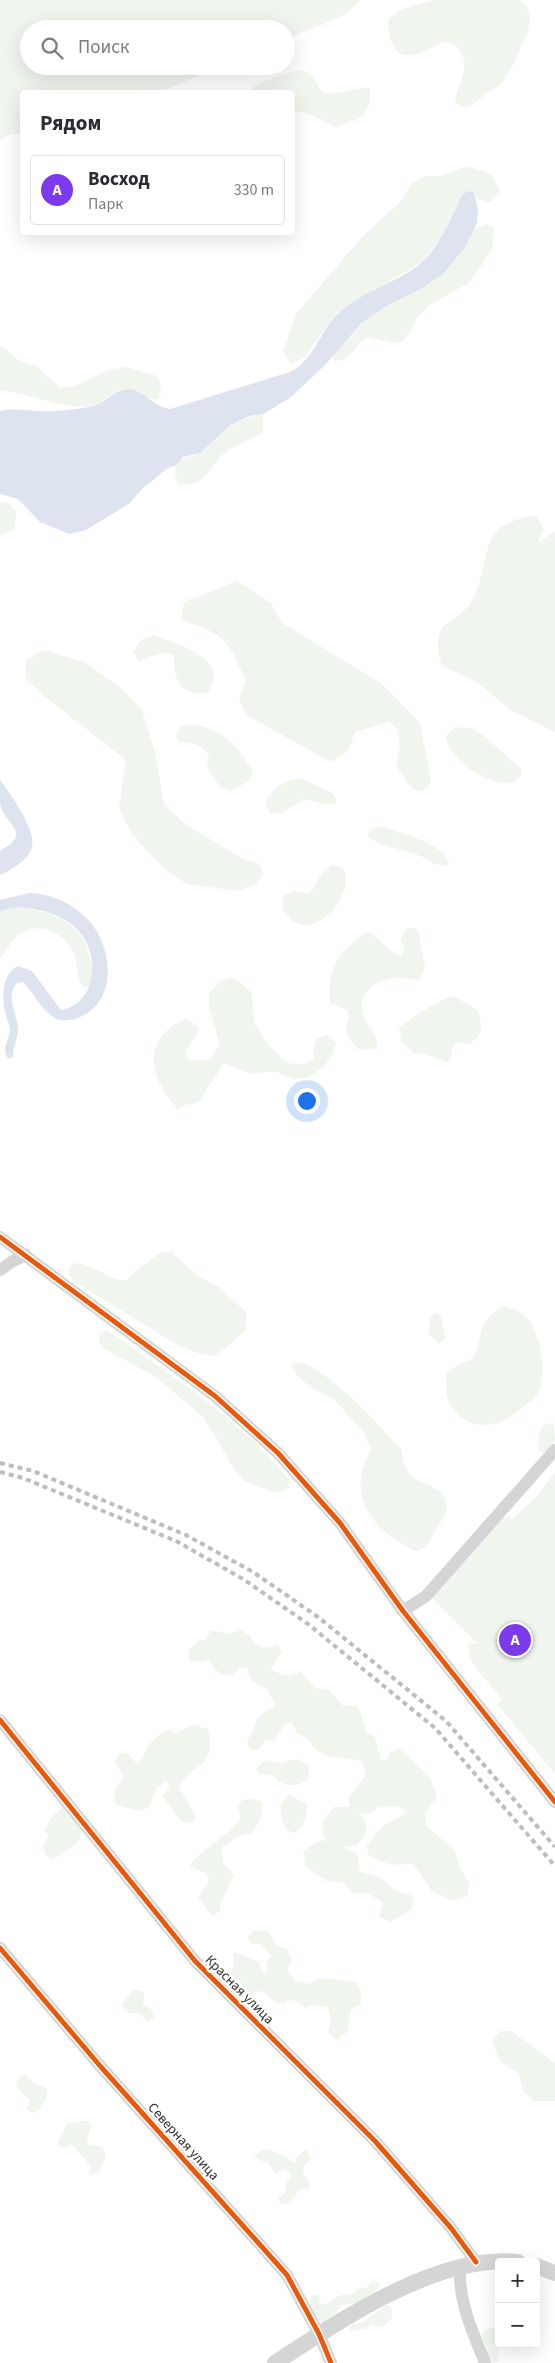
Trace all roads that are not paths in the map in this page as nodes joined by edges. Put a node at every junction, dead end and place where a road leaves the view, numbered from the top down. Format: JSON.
{"nodes":[{"id":1,"x":0,"y":1237,"type":"edge"},
{"id":2,"x":26,"y":1255,"type":"junction"},
{"id":3,"x":0,"y":1270,"type":"edge"},
{"id":4,"x":555,"y":1450,"type":"edge"},
{"id":5,"x":403,"y":1611,"type":"junction"},
{"id":6,"x":0,"y":1720,"type":"edge"},
{"id":7,"x":555,"y":1802,"type":"edge"},
{"id":8,"x":0,"y":1948,"type":"edge"},
{"id":9,"x":495,"y":2260,"type":"edge"},
{"id":10,"x":476,"y":2262,"type":"junction"},
{"id":11,"x":460,"y":2266,"type":"junction"},
{"id":12,"x":540,"y":2267,"type":"edge"},
{"id":13,"x":555,"y":2273,"type":"edge"},
{"id":14,"x":319,"y":2334,"type":"junction"},
{"id":15,"x":275,"y":2363,"type":"edge"},
{"id":16,"x":331,"y":2363,"type":"edge"},
{"id":17,"x":485,"y":2363,"type":"edge"}],
"edges":[{"from":1,"to":2,"type":"street"},
{"from":2,"to":3,"type":"street"},
{"from":2,"to":5,"type":"street"},
{"from":4,"to":5,"type":"street"},
{"from":5,"to":7,"type":"street"},
{"from":6,"to":10,"type":"street","name":"Красная улица"},
{"from":8,"to":14,"type":"street","name":"Северная улица"},
{"from":9,"to":10,"type":"street"},
{"from":10,"to":11,"type":"street"},
{"from":11,"to":14,"type":"street"},
{"from":11,"to":17,"type":"street"},
{"from":12,"to":13,"type":"street"},
{"from":14,"to":15,"type":"street"},
{"from":14,"to":16,"type":"street","name":"Северная улица"}]}
